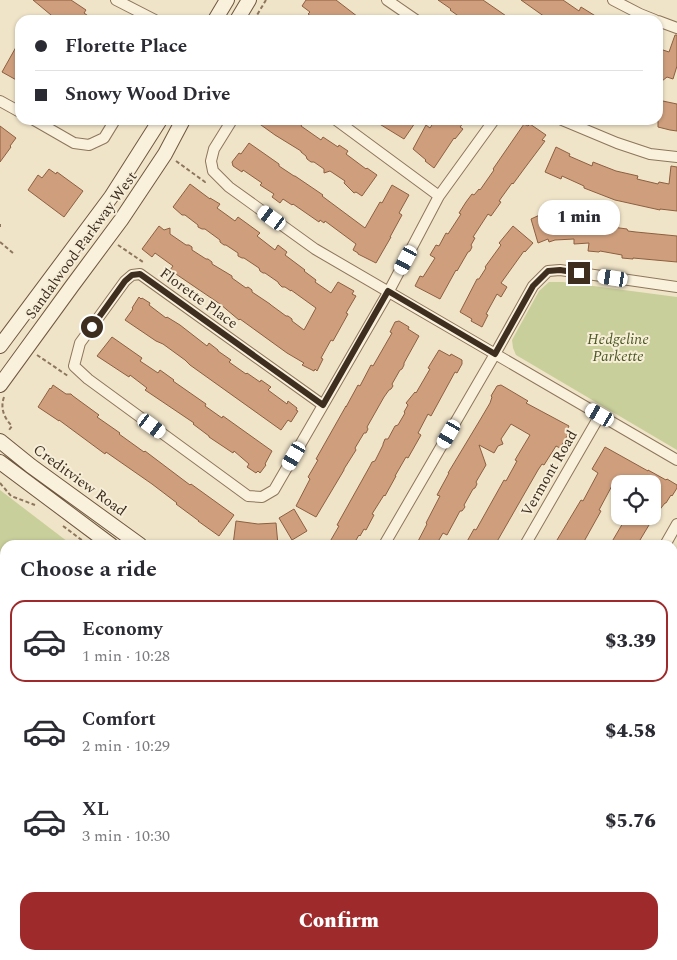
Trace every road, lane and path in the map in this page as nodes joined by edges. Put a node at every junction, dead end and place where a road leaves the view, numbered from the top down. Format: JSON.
{"nodes":[{"id":1,"x":116,"y":0,"type":"edge"},
{"id":2,"x":227,"y":0,"type":"edge"},
{"id":3,"x":249,"y":0,"type":"edge"},
{"id":4,"x":266,"y":0,"type":"edge"},
{"id":5,"x":387,"y":0,"type":"edge"},
{"id":6,"x":613,"y":0,"type":"edge"},
{"id":7,"x":144,"y":15,"type":"edge"},
{"id":8,"x":219,"y":15,"type":"edge"},
{"id":9,"x":240,"y":15,"type":"edge"},
{"id":10,"x":257,"y":15,"type":"edge"},
{"id":11,"x":409,"y":15,"type":"edge"},
{"id":12,"x":643,"y":15,"type":"edge"},
{"id":13,"x":663,"y":23,"type":"edge"},
{"id":14,"x":677,"y":28,"type":"edge"},
{"id":15,"x":0,"y":101,"type":"edge"},
{"id":16,"x":15,"y":109,"type":"edge"},
{"id":17,"x":43,"y":125,"type":"edge"},
{"id":18,"x":112,"y":125,"type":"edge"},
{"id":19,"x":157,"y":125,"type":"edge"},
{"id":20,"x":180,"y":125,"type":"edge"},
{"id":21,"x":229,"y":125,"type":"edge"},
{"id":22,"x":343,"y":125,"type":"edge"},
{"id":23,"x":490,"y":125,"type":"edge"},
{"id":24,"x":574,"y":125,"type":"edge"},
{"id":25,"x":164,"y":154,"type":"junction"},
{"id":26,"x":677,"y":157,"type":"edge"},
{"id":27,"x":218,"y":175,"type":"junction"},
{"id":28,"x":439,"y":196,"type":"junction"},
{"id":29,"x":112,"y":197,"type":"junction"},
{"id":30,"x":121,"y":220,"type":"junction"},
{"id":31,"x":108,"y":238,"type":"junction"},
{"id":32,"x":0,"y":242,"type":"edge"},
{"id":33,"x":13,"y":253,"type":"dead end"},
{"id":34,"x":140,"y":274,"type":"junction"},
{"id":35,"x":677,"y":287,"type":"edge"},
{"id":36,"x":388,"y":291,"type":"junction"},
{"id":37,"x":0,"y":346,"type":"edge"},
{"id":38,"x":27,"y":348,"type":"junction"},
{"id":39,"x":495,"y":354,"type":"junction"},
{"id":40,"x":81,"y":373,"type":"junction"},
{"id":41,"x":0,"y":385,"type":"edge"},
{"id":42,"x":323,"y":405,"type":"junction"},
{"id":43,"x":600,"y":415,"type":"junction"},
{"id":44,"x":0,"y":441,"type":"edge"},
{"id":45,"x":677,"y":460,"type":"edge"},
{"id":46,"x":0,"y":462,"type":"edge"},
{"id":47,"x":0,"y":483,"type":"edge"},
{"id":48,"x":36,"y":505,"type":"dead end"},
{"id":49,"x":677,"y":524,"type":"edge"},
{"id":50,"x":62,"y":526,"type":"dead end"},
{"id":51,"x":81,"y":540,"type":"edge"},
{"id":52,"x":104,"y":540,"type":"edge"},
{"id":53,"x":133,"y":540,"type":"edge"},
{"id":54,"x":387,"y":540,"type":"edge"},
{"id":55,"x":528,"y":540,"type":"edge"},
{"id":56,"x":668,"y":540,"type":"edge"}],
"edges":[{"from":1,"to":7,"type":"street"},
{"from":2,"to":8,"type":"main road"},
{"from":3,"to":9,"type":"main road"},
{"from":4,"to":10,"type":"path"},
{"from":5,"to":11,"type":"street"},
{"from":6,"to":12,"type":"street"},
{"from":13,"to":14,"type":"street"},
{"from":15,"to":16,"type":"street"},
{"from":17,"to":18,"type":"street"},
{"from":19,"to":29,"type":"main road","name":"Sandalwood Parkway West"},
{"from":20,"to":25,"type":"main road","name":"Sandalwood Parkway West"},
{"from":21,"to":27,"type":"street"},
{"from":22,"to":28,"type":"street"},
{"from":23,"to":28,"type":"street"},
{"from":24,"to":26,"type":"street"},
{"from":25,"to":27,"type":"path"},
{"from":25,"to":30,"type":"main road","name":"Sandalwood Parkway West"},
{"from":27,"to":36,"type":"street"},
{"from":28,"to":36,"type":"street"},
{"from":29,"to":30,"type":"main road"},
{"from":29,"to":37,"type":"main road","name":"Sandalwood Parkway West"},
{"from":30,"to":31,"type":"main road","name":"Sandalwood Parkway West"},
{"from":31,"to":34,"type":"path"},
{"from":31,"to":38,"type":"main road","name":"Sandalwood Parkway West"},
{"from":32,"to":33,"type":"path"},
{"from":34,"to":40,"type":"street","name":"Florette Place"},
{"from":34,"to":42,"type":"street","name":"Florette Place"},
{"from":35,"to":39,"type":"street"},
{"from":36,"to":39,"type":"street"},
{"from":36,"to":42,"type":"street"},
{"from":38,"to":40,"type":"path"},
{"from":38,"to":41,"type":"main road","name":"Sandalwood Parkway West"},
{"from":39,"to":43,"type":"street"},
{"from":39,"to":54,"type":"street"},
{"from":40,"to":42,"type":"street"},
{"from":43,"to":45,"type":"street"},
{"from":43,"to":55,"type":"street","name":"Vermont Road"},
{"from":44,"to":53,"type":"main road","name":"Creditview Road"},
{"from":46,"to":52,"type":"main road"},
{"from":47,"to":48,"type":"path"},
{"from":49,"to":56,"type":"street"},
{"from":50,"to":51,"type":"path"}]}
